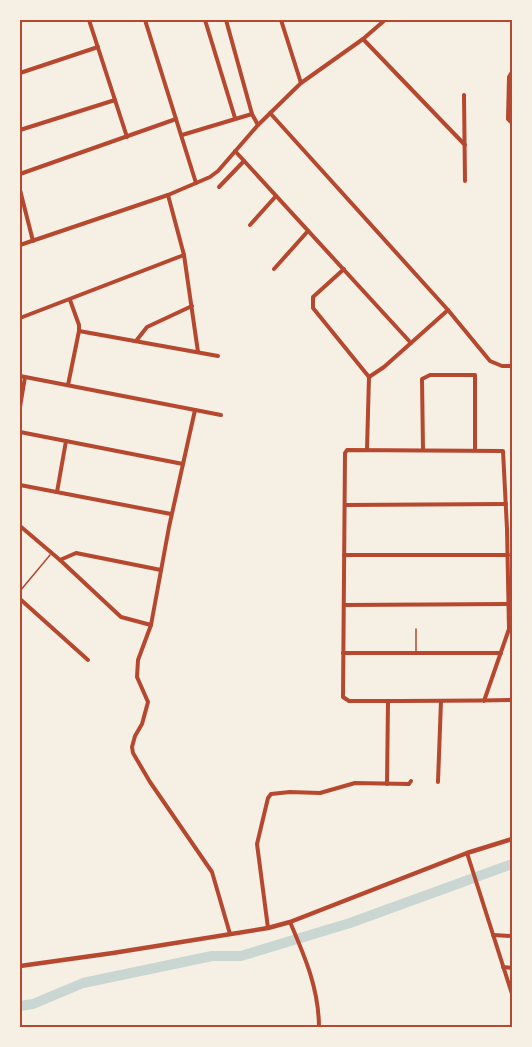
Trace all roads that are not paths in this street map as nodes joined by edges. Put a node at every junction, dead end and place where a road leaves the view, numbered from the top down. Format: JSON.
{"nodes":[{"id":1,"x":89,"y":20,"type":"edge"},
{"id":2,"x":146,"y":20,"type":"edge"},
{"id":3,"x":205,"y":20,"type":"edge"},
{"id":4,"x":226,"y":20,"type":"edge"},
{"id":5,"x":281,"y":20,"type":"edge"},
{"id":6,"x":385,"y":20,"type":"edge"},
{"id":7,"x":363,"y":39,"type":"junction"},
{"id":8,"x":98,"y":47,"type":"junction"},
{"id":9,"x":513,"y":72,"type":"edge"},
{"id":10,"x":20,"y":73,"type":"edge"},
{"id":11,"x":301,"y":83,"type":"junction"},
{"id":12,"x":464,"y":95,"type":"dead end"},
{"id":13,"x":115,"y":100,"type":"junction"},
{"id":14,"x":270,"y":113,"type":"junction"},
{"id":15,"x":252,"y":114,"type":"junction"},
{"id":16,"x":235,"y":118,"type":"junction"},
{"id":17,"x":176,"y":119,"type":"junction"},
{"id":18,"x":513,"y":123,"type":"edge"},
{"id":19,"x":258,"y":124,"type":"junction"},
{"id":20,"x":20,"y":130,"type":"edge"},
{"id":21,"x":182,"y":135,"type":"junction"},
{"id":22,"x":127,"y":136,"type":"junction"},
{"id":23,"x":465,"y":145,"type":"junction"},
{"id":24,"x":235,"y":151,"type":"junction"},
{"id":25,"x":244,"y":161,"type":"junction"},
{"id":26,"x":20,"y":174,"type":"edge"},
{"id":27,"x":465,"y":181,"type":"dead end"},
{"id":28,"x":196,"y":183,"type":"junction"},
{"id":29,"x":219,"y":187,"type":"dead end"},
{"id":30,"x":20,"y":190,"type":"edge"},
{"id":31,"x":168,"y":195,"type":"junction"},
{"id":32,"x":276,"y":196,"type":"junction"},
{"id":33,"x":250,"y":225,"type":"dead end"},
{"id":34,"x":308,"y":231,"type":"junction"},
{"id":35,"x":33,"y":241,"type":"junction"},
{"id":36,"x":20,"y":245,"type":"edge"},
{"id":37,"x":184,"y":255,"type":"junction"},
{"id":38,"x":274,"y":269,"type":"dead end"},
{"id":39,"x":344,"y":269,"type":"junction"},
{"id":40,"x":70,"y":300,"type":"junction"},
{"id":41,"x":192,"y":306,"type":"junction"},
{"id":42,"x":448,"y":310,"type":"junction"},
{"id":43,"x":20,"y":318,"type":"edge"},
{"id":44,"x":80,"y":331,"type":"junction"},
{"id":45,"x":136,"y":340,"type":"junction"},
{"id":46,"x":411,"y":343,"type":"junction"},
{"id":47,"x":198,"y":352,"type":"junction"},
{"id":48,"x":218,"y":356,"type":"dead end"},
{"id":49,"x":513,"y":366,"type":"edge"},
{"id":50,"x":20,"y":376,"type":"edge"},
{"id":51,"x":25,"y":377,"type":"junction"},
{"id":52,"x":369,"y":377,"type":"junction"},
{"id":53,"x":68,"y":385,"type":"junction"},
{"id":54,"x":20,"y":407,"type":"edge"},
{"id":55,"x":195,"y":410,"type":"junction"},
{"id":56,"x":221,"y":415,"type":"dead end"},
{"id":57,"x":20,"y":432,"type":"edge"},
{"id":58,"x":66,"y":441,"type":"junction"},
{"id":59,"x":368,"y":448,"type":"junction"},
{"id":60,"x":423,"y":449,"type":"junction"},
{"id":61,"x":475,"y":449,"type":"junction"},
{"id":62,"x":183,"y":464,"type":"junction"},
{"id":63,"x":20,"y":485,"type":"edge"},
{"id":64,"x":57,"y":492,"type":"junction"},
{"id":65,"x":506,"y":504,"type":"junction"},
{"id":66,"x":345,"y":505,"type":"junction"},
{"id":67,"x":171,"y":514,"type":"junction"},
{"id":68,"x":20,"y":526,"type":"edge"},
{"id":69,"x":51,"y":554,"type":"junction"},
{"id":70,"x":344,"y":555,"type":"junction"},
{"id":71,"x":508,"y":555,"type":"junction"},
{"id":72,"x":60,"y":560,"type":"junction"},
{"id":73,"x":161,"y":570,"type":"junction"},
{"id":74,"x":20,"y":591,"type":"edge"},
{"id":75,"x":20,"y":599,"type":"edge"},
{"id":76,"x":508,"y":604,"type":"junction"},
{"id":77,"x":345,"y":605,"type":"junction"},
{"id":78,"x":151,"y":625,"type":"junction"},
{"id":79,"x":416,"y":629,"type":"dead end"},
{"id":80,"x":343,"y":653,"type":"junction"},
{"id":81,"x":501,"y":653,"type":"junction"},
{"id":82,"x":416,"y":654,"type":"junction"},
{"id":83,"x":87,"y":660,"type":"dead end"},
{"id":84,"x":484,"y":700,"type":"junction"},
{"id":85,"x":513,"y":700,"type":"edge"},
{"id":86,"x":388,"y":701,"type":"junction"},
{"id":87,"x":441,"y":701,"type":"junction"},
{"id":88,"x":411,"y":781,"type":"dead end"},
{"id":89,"x":438,"y":782,"type":"dead end"},
{"id":90,"x":387,"y":784,"type":"junction"},
{"id":91,"x":513,"y":839,"type":"edge"},
{"id":92,"x":467,"y":853,"type":"junction"},
{"id":93,"x":290,"y":922,"type":"junction"},
{"id":94,"x":268,"y":928,"type":"junction"},
{"id":95,"x":230,"y":934,"type":"junction"},
{"id":96,"x":493,"y":935,"type":"junction"},
{"id":97,"x":513,"y":936,"type":"edge"},
{"id":98,"x":20,"y":966,"type":"edge"},
{"id":99,"x":502,"y":967,"type":"junction"},
{"id":100,"x":513,"y":968,"type":"edge"},
{"id":101,"x":513,"y":994,"type":"edge"},
{"id":102,"x":319,"y":1028,"type":"edge"}],
"edges":[{"from":1,"to":8,"type":"street"},
{"from":2,"to":17,"type":"street"},
{"from":3,"to":16,"type":"street"},
{"from":4,"to":15,"type":"street"},
{"from":5,"to":11,"type":"street"},
{"from":6,"to":7,"type":"street"},
{"from":7,"to":11,"type":"street"},
{"from":7,"to":23,"type":"street"},
{"from":8,"to":10,"type":"street"},
{"from":8,"to":13,"type":"street"},
{"from":9,"to":18,"type":"street"},
{"from":11,"to":14,"type":"street"},
{"from":12,"to":23,"type":"street"},
{"from":13,"to":20,"type":"street"},
{"from":13,"to":22,"type":"street"},
{"from":14,"to":19,"type":"street"},
{"from":14,"to":42,"type":"street"},
{"from":15,"to":16,"type":"street"},
{"from":15,"to":19,"type":"street"},
{"from":16,"to":21,"type":"street"},
{"from":17,"to":21,"type":"street"},
{"from":17,"to":22,"type":"street"},
{"from":19,"to":24,"type":"street"},
{"from":21,"to":28,"type":"street"},
{"from":22,"to":26,"type":"street"},
{"from":23,"to":27,"type":"street"},
{"from":24,"to":25,"type":"street"},
{"from":24,"to":28,"type":"street"},
{"from":25,"to":29,"type":"street"},
{"from":25,"to":32,"type":"street"},
{"from":28,"to":31,"type":"street"},
{"from":30,"to":35,"type":"street"},
{"from":31,"to":35,"type":"street"},
{"from":31,"to":37,"type":"street"},
{"from":32,"to":33,"type":"street"},
{"from":32,"to":34,"type":"street"},
{"from":34,"to":38,"type":"street"},
{"from":34,"to":39,"type":"street"},
{"from":35,"to":36,"type":"street"},
{"from":37,"to":40,"type":"street"},
{"from":37,"to":41,"type":"street"},
{"from":39,"to":46,"type":"street"},
{"from":39,"to":52,"type":"street"},
{"from":40,"to":43,"type":"street"},
{"from":40,"to":44,"type":"street"},
{"from":41,"to":45,"type":"street"},
{"from":41,"to":47,"type":"street"},
{"from":42,"to":46,"type":"street"},
{"from":42,"to":49,"type":"street"},
{"from":44,"to":45,"type":"street"},
{"from":44,"to":53,"type":"street"},
{"from":45,"to":47,"type":"street"},
{"from":46,"to":52,"type":"street"},
{"from":47,"to":48,"type":"street"},
{"from":50,"to":51,"type":"street"},
{"from":51,"to":53,"type":"street"},
{"from":51,"to":54,"type":"street"},
{"from":52,"to":59,"type":"street"},
{"from":53,"to":55,"type":"street"},
{"from":55,"to":56,"type":"street"},
{"from":55,"to":62,"type":"street"},
{"from":57,"to":58,"type":"street"},
{"from":58,"to":62,"type":"street"},
{"from":58,"to":64,"type":"street"},
{"from":59,"to":60,"type":"street"},
{"from":59,"to":66,"type":"street"},
{"from":60,"to":61,"type":"street"},
{"from":60,"to":61,"type":"street"},
{"from":61,"to":65,"type":"street"},
{"from":62,"to":67,"type":"street"},
{"from":63,"to":64,"type":"street"},
{"from":64,"to":67,"type":"street"},
{"from":65,"to":66,"type":"street"},
{"from":65,"to":71,"type":"street"},
{"from":66,"to":70,"type":"street"},
{"from":67,"to":73,"type":"street"},
{"from":68,"to":69,"type":"street"},
{"from":69,"to":72,"type":"street"},
{"from":69,"to":74,"type":"lane"},
{"from":70,"to":71,"type":"street"},
{"from":70,"to":77,"type":"street"},
{"from":71,"to":76,"type":"street"},
{"from":72,"to":73,"type":"street"},
{"from":72,"to":78,"type":"street"},
{"from":73,"to":78,"type":"street"},
{"from":75,"to":83,"type":"street"},
{"from":76,"to":77,"type":"street"},
{"from":76,"to":81,"type":"street"},
{"from":77,"to":80,"type":"street"},
{"from":78,"to":95,"type":"street"},
{"from":79,"to":82,"type":"lane"},
{"from":80,"to":82,"type":"street"},
{"from":80,"to":86,"type":"street"},
{"from":81,"to":82,"type":"street"},
{"from":81,"to":84,"type":"street"},
{"from":84,"to":85,"type":"street"},
{"from":84,"to":87,"type":"street"},
{"from":86,"to":87,"type":"street"},
{"from":86,"to":90,"type":"street"},
{"from":87,"to":89,"type":"street"},
{"from":88,"to":90,"type":"street"},
{"from":90,"to":94,"type":"street"},
{"from":91,"to":92,"type":"street"},
{"from":92,"to":93,"type":"street"},
{"from":92,"to":96,"type":"street"},
{"from":93,"to":94,"type":"street"},
{"from":93,"to":102,"type":"street"},
{"from":94,"to":95,"type":"street"},
{"from":95,"to":98,"type":"street"},
{"from":96,"to":97,"type":"street"},
{"from":96,"to":99,"type":"street"},
{"from":99,"to":100,"type":"street"},
{"from":99,"to":101,"type":"street"}]}
